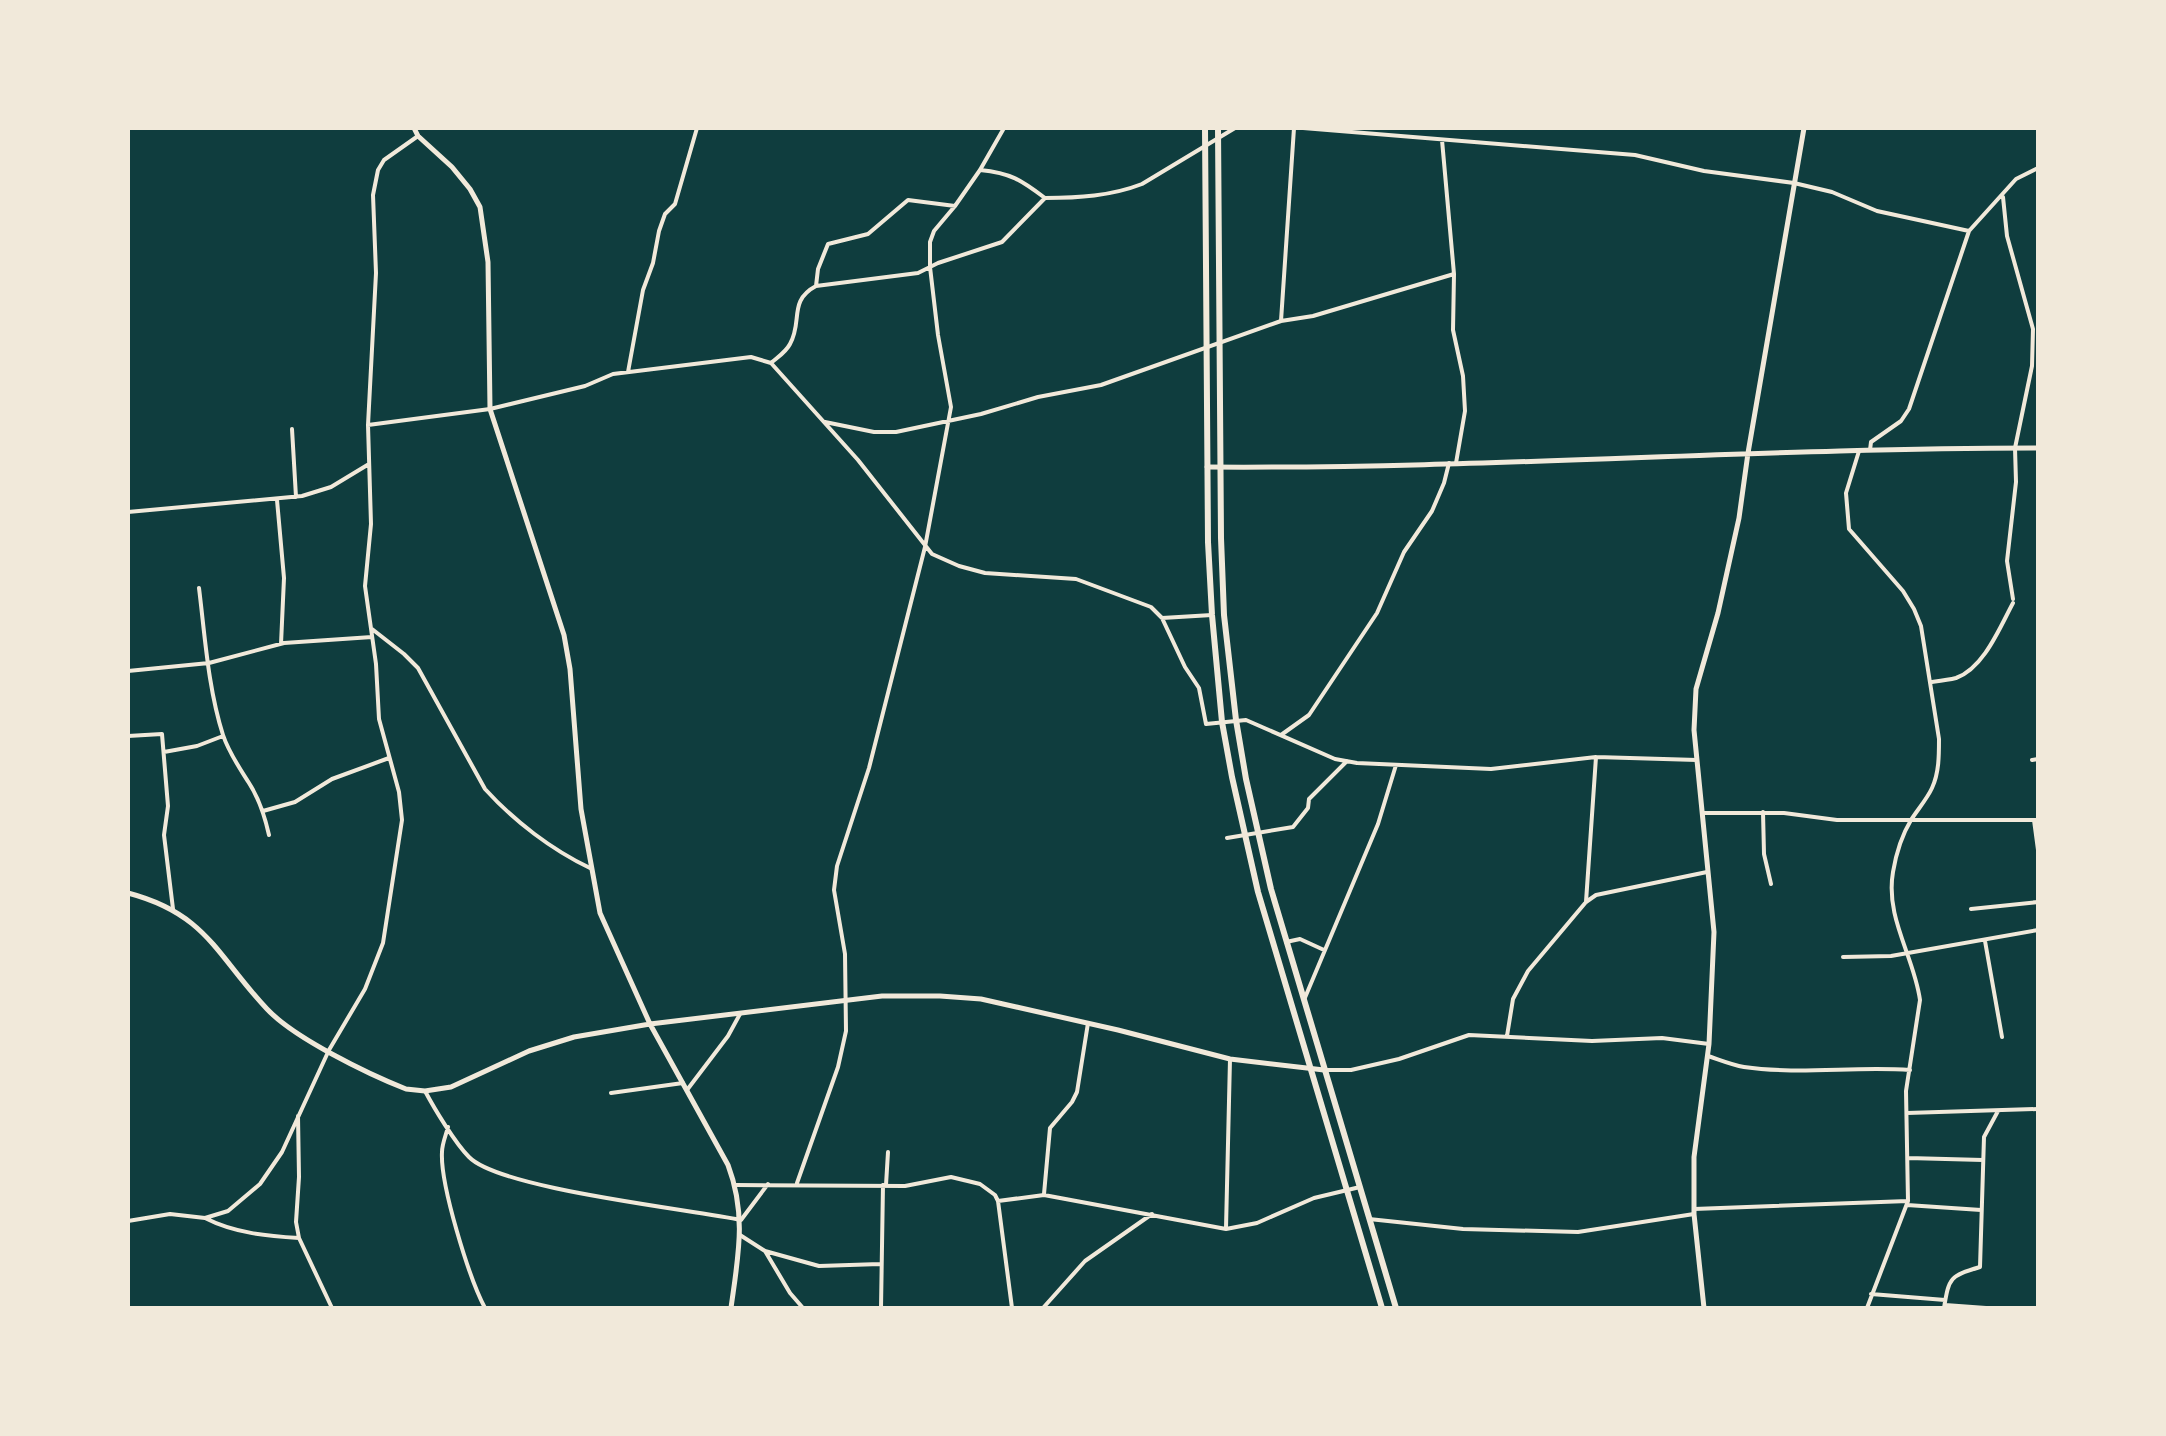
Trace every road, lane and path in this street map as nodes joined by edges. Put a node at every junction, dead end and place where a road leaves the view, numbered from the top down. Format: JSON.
{"nodes":[{"id":1,"x":414,"y":128,"type":"edge"},
{"id":2,"x":697,"y":128,"type":"edge"},
{"id":3,"x":1004,"y":128,"type":"edge"},
{"id":4,"x":1205,"y":128,"type":"edge"},
{"id":5,"x":1218,"y":128,"type":"edge"},
{"id":6,"x":1235,"y":128,"type":"edge"},
{"id":7,"x":1294,"y":128,"type":"edge"},
{"id":8,"x":1303,"y":128,"type":"edge"},
{"id":9,"x":1423,"y":128,"type":"edge"},
{"id":10,"x":1804,"y":128,"type":"edge"},
{"id":11,"x":418,"y":136,"type":"junction"},
{"id":12,"x":1218,"y":137,"type":"junction"},
{"id":13,"x":1423,"y":138,"type":"junction"},
{"id":14,"x":1442,"y":140,"type":"junction"},
{"id":15,"x":1205,"y":147,"type":"junction"},
{"id":16,"x":2038,"y":168,"type":"edge"},
{"id":17,"x":980,"y":170,"type":"junction"},
{"id":18,"x":1794,"y":183,"type":"junction"},
{"id":19,"x":2003,"y":197,"type":"junction"},
{"id":20,"x":1045,"y":198,"type":"junction"},
{"id":21,"x":955,"y":206,"type":"junction"},
{"id":22,"x":1969,"y":231,"type":"junction"},
{"id":23,"x":930,"y":267,"type":"junction"},
{"id":24,"x":1454,"y":274,"type":"junction"},
{"id":25,"x":816,"y":286,"type":"junction"},
{"id":26,"x":1281,"y":321,"type":"junction"},
{"id":27,"x":1219,"y":341,"type":"junction"},
{"id":28,"x":1206,"y":346,"type":"junction"},
{"id":29,"x":771,"y":363,"type":"junction"},
{"id":30,"x":628,"y":372,"type":"junction"},
{"id":31,"x":490,"y":409,"type":"junction"},
{"id":32,"x":949,"y":421,"type":"junction"},
{"id":33,"x":824,"y":422,"type":"junction"},
{"id":34,"x":368,"y":425,"type":"junction"},
{"id":35,"x":292,"y":429,"type":"dead end"},
{"id":36,"x":2015,"y":448,"type":"junction"},
{"id":37,"x":2038,"y":448,"type":"edge"},
{"id":38,"x":1859,"y":451,"type":"junction"},
{"id":39,"x":1870,"y":451,"type":"junction"},
{"id":40,"x":1748,"y":453,"type":"junction"},
{"id":41,"x":1452,"y":463,"type":"junction"},
{"id":42,"x":369,"y":464,"type":"junction"},
{"id":43,"x":1207,"y":467,"type":"junction"},
{"id":44,"x":1220,"y":467,"type":"junction"},
{"id":45,"x":296,"y":497,"type":"junction"},
{"id":46,"x":277,"y":500,"type":"junction"},
{"id":47,"x":128,"y":512,"type":"edge"},
{"id":48,"x":925,"y":547,"type":"junction"},
{"id":49,"x":199,"y":588,"type":"dead end"},
{"id":50,"x":1212,"y":615,"type":"junction"},
{"id":51,"x":1162,"y":618,"type":"junction"},
{"id":52,"x":372,"y":629,"type":"junction"},
{"id":53,"x":372,"y":637,"type":"junction"},
{"id":54,"x":281,"y":644,"type":"junction"},
{"id":55,"x":209,"y":663,"type":"junction"},
{"id":56,"x":128,"y":671,"type":"edge"},
{"id":57,"x":1930,"y":682,"type":"junction"},
{"id":58,"x":1236,"y":720,"type":"junction"},
{"id":59,"x":1222,"y":722,"type":"junction"},
{"id":60,"x":1281,"y":735,"type":"junction"},
{"id":61,"x":128,"y":736,"type":"edge"},
{"id":62,"x":223,"y":736,"type":"junction"},
{"id":63,"x":164,"y":752,"type":"junction"},
{"id":64,"x":1596,"y":757,"type":"junction"},
{"id":65,"x":389,"y":758,"type":"junction"},
{"id":66,"x":1697,"y":760,"type":"junction"},
{"id":67,"x":1347,"y":761,"type":"junction"},
{"id":68,"x":1396,"y":765,"type":"junction"},
{"id":69,"x":263,"y":811,"type":"junction"},
{"id":70,"x":1763,"y":812,"type":"junction"},
{"id":71,"x":1704,"y":813,"type":"junction"},
{"id":72,"x":1912,"y":818,"type":"junction"},
{"id":73,"x":2036,"y":820,"type":"edge"},
{"id":74,"x":1258,"y":832,"type":"junction"},
{"id":75,"x":269,"y":835,"type":"dead end"},
{"id":76,"x":1244,"y":836,"type":"junction"},
{"id":77,"x":1227,"y":838,"type":"dead end"},
{"id":78,"x":2038,"y":850,"type":"edge"},
{"id":79,"x":590,"y":868,"type":"junction"},
{"id":80,"x":1710,"y":872,"type":"junction"},
{"id":81,"x":1771,"y":884,"type":"dead end"},
{"id":82,"x":128,"y":893,"type":"edge"},
{"id":83,"x":1586,"y":902,"type":"junction"},
{"id":84,"x":2038,"y":902,"type":"edge"},
{"id":85,"x":173,"y":909,"type":"junction"},
{"id":86,"x":1971,"y":909,"type":"dead end"},
{"id":87,"x":2038,"y":930,"type":"edge"},
{"id":88,"x":1985,"y":941,"type":"junction"},
{"id":89,"x":1286,"y":942,"type":"junction"},
{"id":90,"x":1324,"y":950,"type":"junction"},
{"id":91,"x":1906,"y":953,"type":"junction"},
{"id":92,"x":1843,"y":957,"type":"dead end"},
{"id":93,"x":846,"y":1000,"type":"junction"},
{"id":94,"x":1304,"y":1000,"type":"junction"},
{"id":95,"x":740,"y":1014,"type":"junction"},
{"id":96,"x":1088,"y":1023,"type":"junction"},
{"id":97,"x":650,"y":1024,"type":"junction"},
{"id":98,"x":1507,"y":1036,"type":"junction"},
{"id":99,"x":2002,"y":1037,"type":"dead end"},
{"id":100,"x":1709,"y":1044,"type":"junction"},
{"id":101,"x":329,"y":1050,"type":"junction"},
{"id":102,"x":1708,"y":1056,"type":"junction"},
{"id":103,"x":1230,"y":1059,"type":"junction"},
{"id":104,"x":1310,"y":1069,"type":"junction"},
{"id":105,"x":1324,"y":1070,"type":"junction"},
{"id":106,"x":1910,"y":1070,"type":"junction"},
{"id":107,"x":683,"y":1083,"type":"junction"},
{"id":108,"x":687,"y":1090,"type":"junction"},
{"id":109,"x":425,"y":1091,"type":"junction"},
{"id":110,"x":611,"y":1093,"type":"dead end"},
{"id":111,"x":2038,"y":1109,"type":"edge"},
{"id":112,"x":1998,"y":1111,"type":"junction"},
{"id":113,"x":298,"y":1113,"type":"junction"},
{"id":114,"x":1907,"y":1113,"type":"junction"},
{"id":115,"x":448,"y":1127,"type":"junction"},
{"id":116,"x":888,"y":1152,"type":"dead end"},
{"id":117,"x":1908,"y":1158,"type":"junction"},
{"id":118,"x":1983,"y":1160,"type":"junction"},
{"id":119,"x":797,"y":1183,"type":"junction"},
{"id":120,"x":768,"y":1184,"type":"junction"},
{"id":121,"x":736,"y":1185,"type":"junction"},
{"id":122,"x":884,"y":1186,"type":"junction"},
{"id":123,"x":1360,"y":1187,"type":"junction"},
{"id":124,"x":1347,"y":1190,"type":"junction"},
{"id":125,"x":1044,"y":1195,"type":"junction"},
{"id":126,"x":998,"y":1201,"type":"junction"},
{"id":127,"x":1908,"y":1203,"type":"junction"},
{"id":128,"x":1981,"y":1210,"type":"junction"},
{"id":129,"x":1694,"y":1212,"type":"junction"},
{"id":130,"x":1152,"y":1214,"type":"junction"},
{"id":131,"x":205,"y":1218,"type":"junction"},
{"id":132,"x":1369,"y":1219,"type":"junction"},
{"id":133,"x":741,"y":1220,"type":"junction"},
{"id":134,"x":128,"y":1221,"type":"edge"},
{"id":135,"x":1226,"y":1229,"type":"junction"},
{"id":136,"x":740,"y":1235,"type":"junction"},
{"id":137,"x":299,"y":1238,"type":"junction"},
{"id":138,"x":765,"y":1251,"type":"junction"},
{"id":139,"x":880,"y":1264,"type":"junction"},
{"id":140,"x":1871,"y":1294,"type":"junction"},
{"id":141,"x":1944,"y":1304,"type":"edge"},
{"id":142,"x":332,"y":1308,"type":"edge"},
{"id":143,"x":485,"y":1308,"type":"edge"},
{"id":144,"x":731,"y":1308,"type":"edge"},
{"id":145,"x":803,"y":1308,"type":"edge"},
{"id":146,"x":881,"y":1308,"type":"edge"},
{"id":147,"x":1012,"y":1308,"type":"edge"},
{"id":148,"x":1043,"y":1308,"type":"edge"},
{"id":149,"x":1382,"y":1308,"type":"edge"},
{"id":150,"x":1396,"y":1308,"type":"edge"},
{"id":151,"x":1704,"y":1308,"type":"edge"},
{"id":152,"x":1867,"y":1308,"type":"edge"},
{"id":153,"x":1986,"y":1308,"type":"edge"}],
"edges":[{"from":1,"to":11,"type":"street"},
{"from":2,"to":30,"type":"street"},
{"from":3,"to":17,"type":"street"},
{"from":4,"to":15,"type":"main road"},
{"from":5,"to":12,"type":"main road"},
{"from":6,"to":12,"type":"street"},
{"from":7,"to":26,"type":"street"},
{"from":8,"to":13,"type":"street"},
{"from":9,"to":13,"type":"street"},
{"from":10,"to":18,"type":"street"},
{"from":11,"to":31,"type":"street"},
{"from":11,"to":34,"type":"street"},
{"from":12,"to":15,"type":"street"},
{"from":12,"to":27,"type":"main road"},
{"from":13,"to":14,"type":"street"},
{"from":14,"to":18,"type":"street"},
{"from":14,"to":24,"type":"street"},
{"from":15,"to":20,"type":"street"},
{"from":15,"to":28,"type":"main road"},
{"from":16,"to":19,"type":"street"},
{"from":17,"to":20,"type":"street"},
{"from":17,"to":21,"type":"street"},
{"from":18,"to":22,"type":"street"},
{"from":18,"to":40,"type":"street"},
{"from":19,"to":22,"type":"street"},
{"from":19,"to":36,"type":"street"},
{"from":20,"to":23,"type":"street"},
{"from":21,"to":23,"type":"street"},
{"from":21,"to":25,"type":"street"},
{"from":22,"to":39,"type":"street"},
{"from":23,"to":25,"type":"street"},
{"from":23,"to":32,"type":"street"},
{"from":24,"to":26,"type":"street"},
{"from":24,"to":41,"type":"street"},
{"from":25,"to":29,"type":"street"},
{"from":26,"to":27,"type":"street"},
{"from":27,"to":28,"type":"street"},
{"from":27,"to":44,"type":"main road"},
{"from":28,"to":32,"type":"street"},
{"from":28,"to":43,"type":"main road"},
{"from":29,"to":30,"type":"street"},
{"from":29,"to":33,"type":"street"},
{"from":30,"to":31,"type":"street"},
{"from":31,"to":34,"type":"street"},
{"from":31,"to":79,"type":"street"},
{"from":32,"to":33,"type":"street"},
{"from":32,"to":48,"type":"street"},
{"from":33,"to":48,"type":"street"},
{"from":34,"to":42,"type":"street"},
{"from":35,"to":45,"type":"street"},
{"from":36,"to":37,"type":"street"},
{"from":36,"to":39,"type":"street"},
{"from":36,"to":57,"type":"street"},
{"from":38,"to":39,"type":"street"},
{"from":38,"to":40,"type":"street"},
{"from":38,"to":57,"type":"street"},
{"from":40,"to":41,"type":"street"},
{"from":40,"to":66,"type":"street"},
{"from":41,"to":44,"type":"street"},
{"from":41,"to":60,"type":"street"},
{"from":42,"to":45,"type":"street"},
{"from":42,"to":52,"type":"street"},
{"from":43,"to":44,"type":"street"},
{"from":43,"to":50,"type":"main road"},
{"from":44,"to":58,"type":"main road"},
{"from":45,"to":46,"type":"street"},
{"from":46,"to":47,"type":"street"},
{"from":46,"to":54,"type":"street"},
{"from":48,"to":51,"type":"street"},
{"from":48,"to":93,"type":"street"},
{"from":49,"to":55,"type":"street"},
{"from":50,"to":51,"type":"street"},
{"from":50,"to":59,"type":"main road"},
{"from":51,"to":59,"type":"street"},
{"from":52,"to":53,"type":"street"},
{"from":52,"to":79,"type":"street"},
{"from":53,"to":54,"type":"street"},
{"from":53,"to":65,"type":"street"},
{"from":54,"to":55,"type":"street"},
{"from":55,"to":56,"type":"street"},
{"from":55,"to":62,"type":"street"},
{"from":57,"to":72,"type":"street"},
{"from":58,"to":59,"type":"street"},
{"from":58,"to":60,"type":"street"},
{"from":58,"to":74,"type":"main road"},
{"from":59,"to":76,"type":"main road"},
{"from":60,"to":67,"type":"street"},
{"from":61,"to":63,"type":"street"},
{"from":62,"to":63,"type":"street"},
{"from":62,"to":69,"type":"street"},
{"from":63,"to":85,"type":"street"},
{"from":64,"to":66,"type":"street"},
{"from":64,"to":68,"type":"street"},
{"from":64,"to":83,"type":"street"},
{"from":65,"to":69,"type":"street"},
{"from":65,"to":101,"type":"street"},
{"from":66,"to":71,"type":"street"},
{"from":67,"to":68,"type":"street"},
{"from":67,"to":74,"type":"street"},
{"from":68,"to":90,"type":"street"},
{"from":69,"to":75,"type":"street"},
{"from":70,"to":71,"type":"street"},
{"from":70,"to":72,"type":"street"},
{"from":70,"to":81,"type":"street"},
{"from":71,"to":80,"type":"street"},
{"from":72,"to":73,"type":"street"},
{"from":72,"to":91,"type":"street"},
{"from":73,"to":78,"type":"street"},
{"from":74,"to":76,"type":"street"},
{"from":74,"to":89,"type":"main road"},
{"from":76,"to":77,"type":"street"},
{"from":76,"to":104,"type":"main road"},
{"from":79,"to":97,"type":"street"},
{"from":80,"to":83,"type":"street"},
{"from":80,"to":100,"type":"street"},
{"from":82,"to":85,"type":"street"},
{"from":83,"to":98,"type":"street"},
{"from":84,"to":86,"type":"street"},
{"from":85,"to":101,"type":"street"},
{"from":87,"to":88,"type":"street"},
{"from":88,"to":91,"type":"street"},
{"from":88,"to":99,"type":"street"},
{"from":89,"to":90,"type":"street"},
{"from":89,"to":94,"type":"main road"},
{"from":90,"to":94,"type":"street"},
{"from":91,"to":92,"type":"street"},
{"from":91,"to":106,"type":"street"},
{"from":93,"to":95,"type":"street"},
{"from":93,"to":96,"type":"street"},
{"from":93,"to":119,"type":"street"},
{"from":94,"to":105,"type":"main road"},
{"from":95,"to":97,"type":"street"},
{"from":95,"to":108,"type":"street"},
{"from":96,"to":103,"type":"street"},
{"from":96,"to":125,"type":"street"},
{"from":97,"to":107,"type":"street"},
{"from":97,"to":109,"type":"street"},
{"from":98,"to":100,"type":"street"},
{"from":98,"to":105,"type":"street"},
{"from":100,"to":102,"type":"street"},
{"from":101,"to":109,"type":"street"},
{"from":101,"to":113,"type":"street"},
{"from":102,"to":106,"type":"street"},
{"from":102,"to":129,"type":"street"},
{"from":103,"to":104,"type":"street"},
{"from":103,"to":135,"type":"street"},
{"from":104,"to":105,"type":"street"},
{"from":104,"to":124,"type":"main road"},
{"from":105,"to":123,"type":"main road"},
{"from":106,"to":114,"type":"street"},
{"from":107,"to":108,"type":"street"},
{"from":107,"to":110,"type":"street"},
{"from":108,"to":121,"type":"street"},
{"from":109,"to":115,"type":"street"},
{"from":111,"to":112,"type":"street"},
{"from":112,"to":114,"type":"street"},
{"from":112,"to":118,"type":"street"},
{"from":113,"to":131,"type":"street"},
{"from":113,"to":137,"type":"street"},
{"from":114,"to":117,"type":"street"},
{"from":115,"to":133,"type":"street"},
{"from":115,"to":143,"type":"street"},
{"from":116,"to":122,"type":"street"},
{"from":117,"to":118,"type":"street"},
{"from":117,"to":127,"type":"street"},
{"from":118,"to":128,"type":"street"},
{"from":119,"to":120,"type":"street"},
{"from":119,"to":122,"type":"street"},
{"from":120,"to":121,"type":"street"},
{"from":120,"to":133,"type":"street"},
{"from":121,"to":133,"type":"street"},
{"from":122,"to":126,"type":"street"},
{"from":122,"to":139,"type":"street"},
{"from":123,"to":124,"type":"street"},
{"from":123,"to":132,"type":"main road"},
{"from":124,"to":135,"type":"street"},
{"from":124,"to":149,"type":"main road"},
{"from":125,"to":126,"type":"street"},
{"from":125,"to":130,"type":"street"},
{"from":126,"to":147,"type":"street"},
{"from":127,"to":128,"type":"street"},
{"from":127,"to":129,"type":"street"},
{"from":127,"to":140,"type":"street"},
{"from":128,"to":141,"type":"street"},
{"from":129,"to":132,"type":"street"},
{"from":129,"to":151,"type":"street"},
{"from":130,"to":135,"type":"street"},
{"from":130,"to":148,"type":"street"},
{"from":131,"to":134,"type":"street"},
{"from":131,"to":137,"type":"street"},
{"from":132,"to":150,"type":"main road"},
{"from":133,"to":136,"type":"street"},
{"from":136,"to":138,"type":"street"},
{"from":136,"to":144,"type":"street"},
{"from":137,"to":142,"type":"street"},
{"from":138,"to":139,"type":"street"},
{"from":138,"to":145,"type":"street"},
{"from":139,"to":146,"type":"street"},
{"from":140,"to":141,"type":"street"},
{"from":140,"to":152,"type":"street"},
{"from":141,"to":153,"type":"street"}]}
